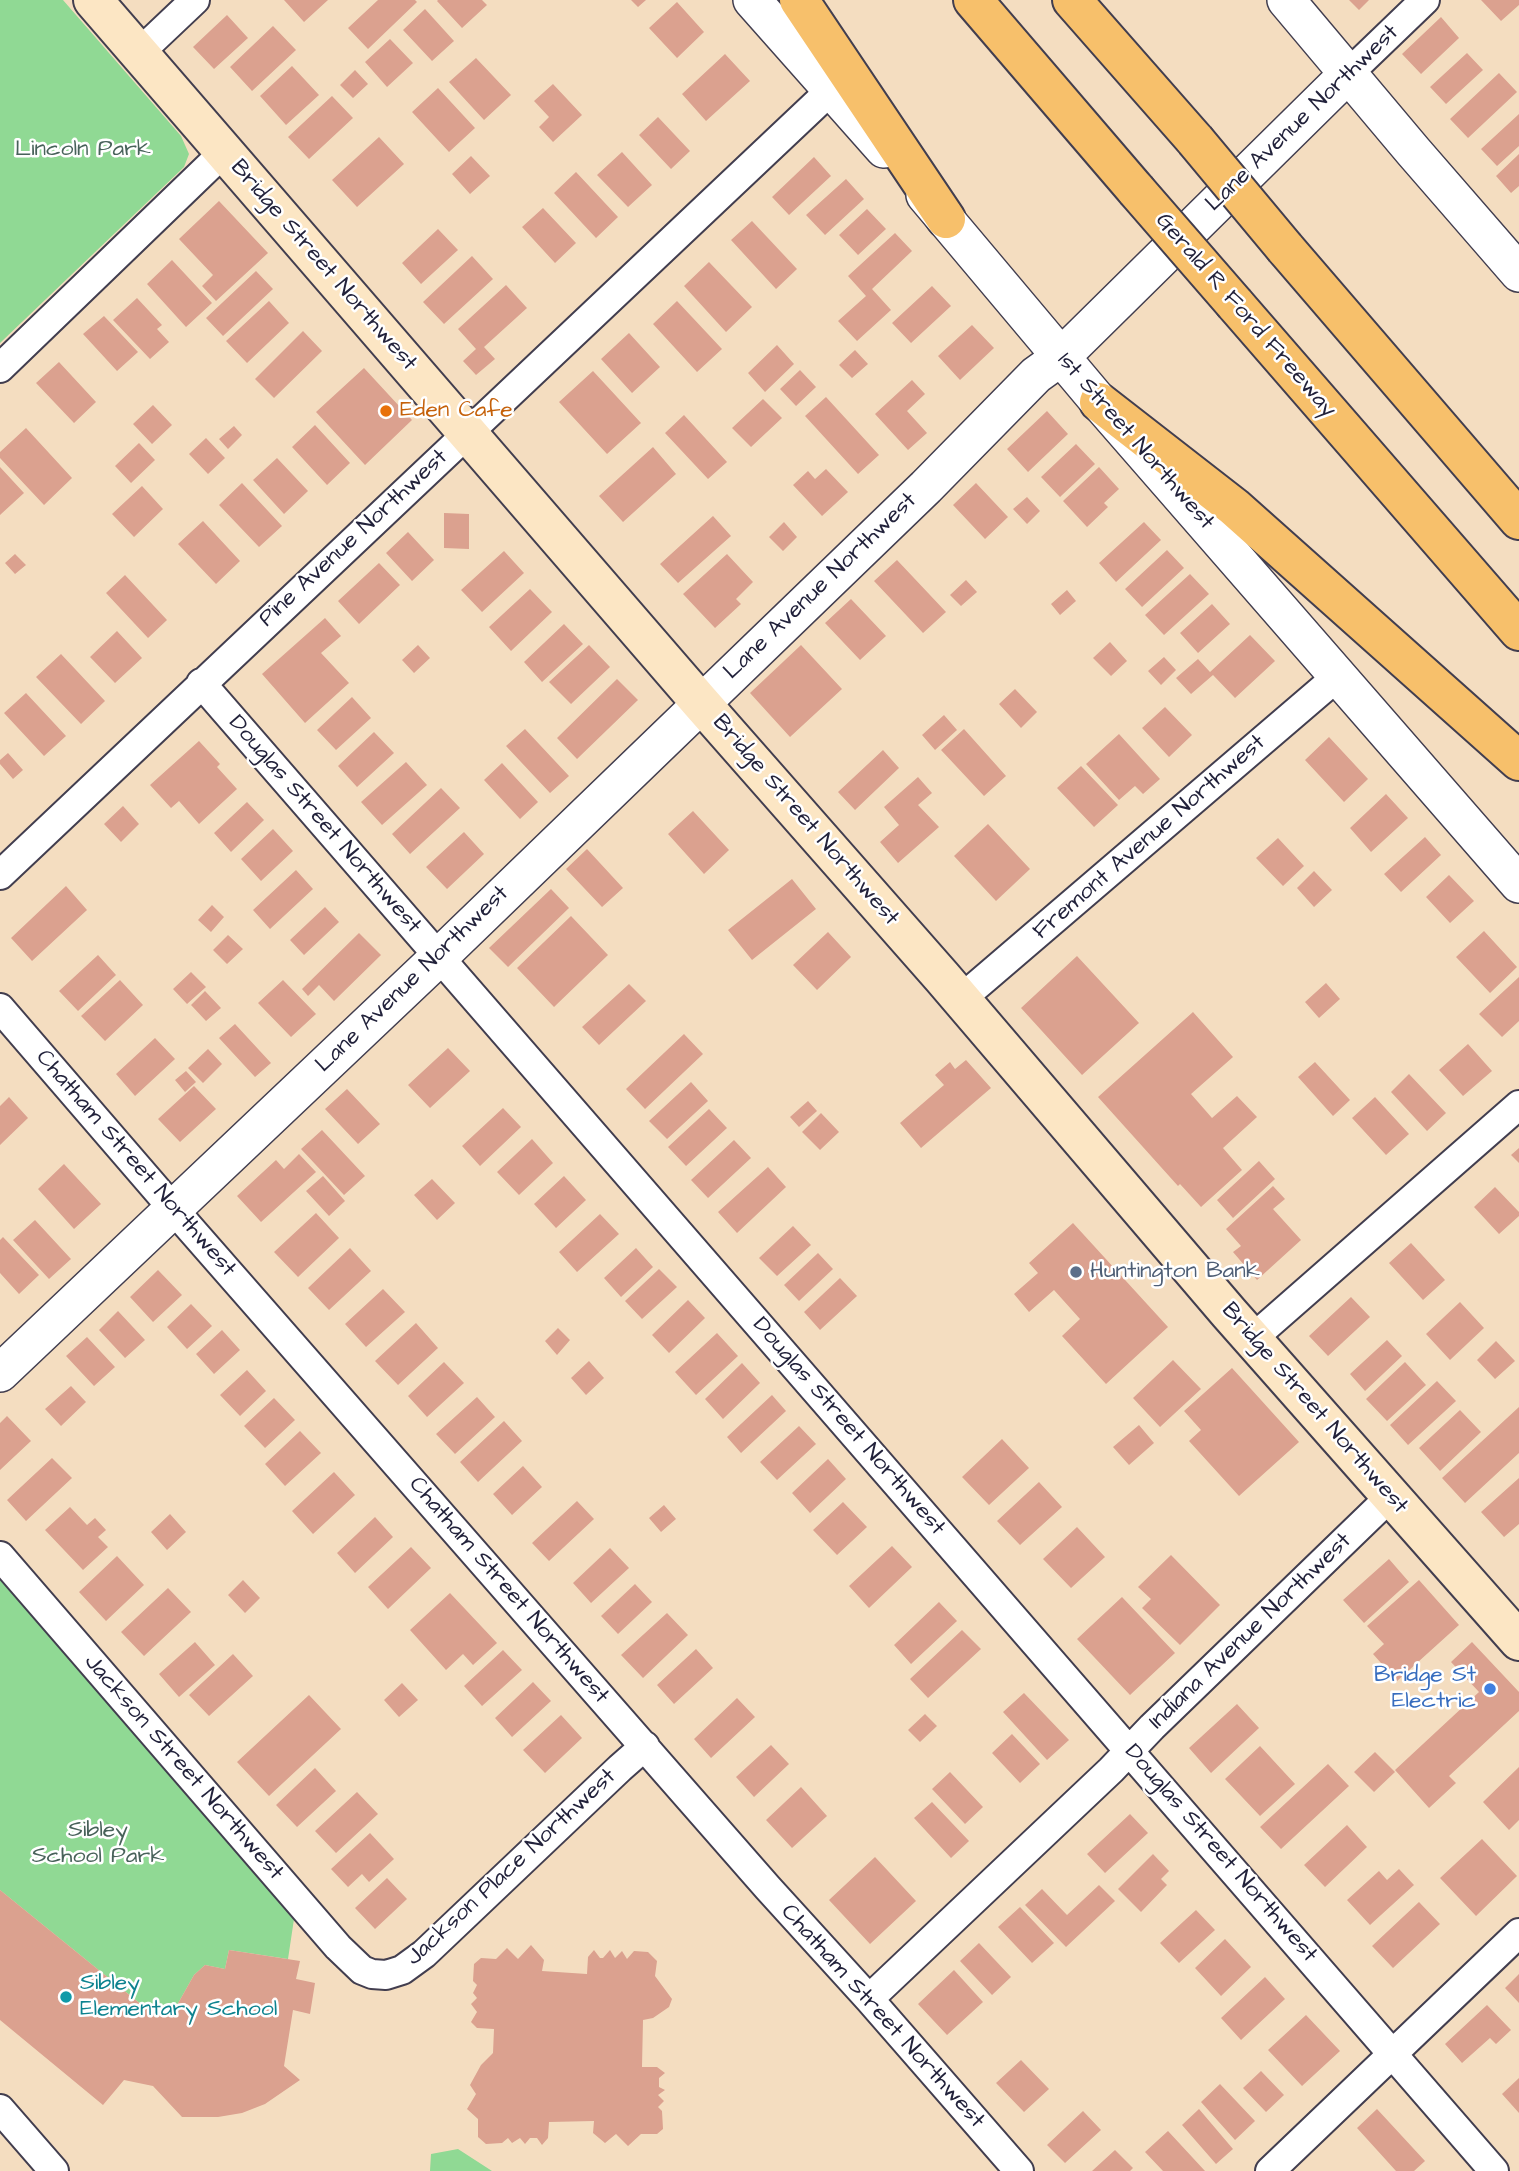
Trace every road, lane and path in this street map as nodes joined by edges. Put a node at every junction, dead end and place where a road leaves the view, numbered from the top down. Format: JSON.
{"nodes":[{"id":1,"x":93,"y":0,"type":"edge"},
{"id":2,"x":195,"y":0,"type":"edge"},
{"id":3,"x":752,"y":0,"type":"edge"},
{"id":4,"x":799,"y":0,"type":"edge"},
{"id":5,"x":973,"y":0,"type":"edge"},
{"id":6,"x":1072,"y":0,"type":"edge"},
{"id":7,"x":1286,"y":0,"type":"edge"},
{"id":8,"x":1425,"y":0,"type":"edge"},
{"id":9,"x":139,"y":53,"type":"junction"},
{"id":10,"x":1349,"y":73,"type":"junction"},
{"id":11,"x":831,"y":90,"type":"junction"},
{"id":12,"x":225,"y":152,"type":"junction"},
{"id":13,"x":946,"y":219,"type":"junction"},
{"id":14,"x":1519,"y":273,"type":"edge"},
{"id":15,"x":1060,"y":357,"type":"junction"},
{"id":16,"x":0,"y":368,"type":"edge"},
{"id":17,"x":1099,"y":402,"type":"junction"},
{"id":18,"x":467,"y":433,"type":"junction"},
{"id":19,"x":1519,"y":520,"type":"edge"},
{"id":20,"x":1519,"y":631,"type":"edge"},
{"id":21,"x":1338,"y":676,"type":"junction"},
{"id":22,"x":201,"y":683,"type":"junction"},
{"id":23,"x":700,"y":702,"type":"junction"},
{"id":24,"x":1519,"y":761,"type":"edge"},
{"id":25,"x":0,"y":875,"type":"edge"},
{"id":26,"x":1519,"y":884,"type":"edge"},
{"id":27,"x":439,"y":957,"type":"junction"},
{"id":28,"x":961,"y":999,"type":"junction"},
{"id":29,"x":0,"y":1008,"type":"edge"},
{"id":30,"x":1519,"y":1105,"type":"edge"},
{"id":31,"x":173,"y":1209,"type":"junction"},
{"id":32,"x":1252,"y":1339,"type":"junction"},
{"id":33,"x":0,"y":1373,"type":"edge"},
{"id":34,"x":1391,"y":1496,"type":"junction"},
{"id":35,"x":0,"y":1556,"type":"edge"},
{"id":36,"x":1519,"y":1641,"type":"edge"},
{"id":37,"x":645,"y":1746,"type":"junction"},
{"id":38,"x":1130,"y":1751,"type":"junction"},
{"id":39,"x":1519,"y":1933,"type":"edge"},
{"id":40,"x":372,"y":1974,"type":"joint"},
{"id":41,"x":869,"y":1999,"type":"junction"},
{"id":42,"x":1393,"y":2052,"type":"junction"},
{"id":43,"x":0,"y":2109,"type":"edge"},
{"id":44,"x":54,"y":2171,"type":"edge"},
{"id":45,"x":1019,"y":2171,"type":"edge"},
{"id":46,"x":1270,"y":2171,"type":"edge"},
{"id":47,"x":1494,"y":2171,"type":"edge"}],
"edges":[{"from":1,"to":9,"type":"main road","name":"Bridge Street Northwest"},
{"from":2,"to":9,"type":"street"},
{"from":3,"to":11,"type":"street","name":"1st Street Northwest"},
{"from":4,"to":13,"type":"highway"},
{"from":5,"to":20,"type":"highway","name":"Gerald R Ford Freeway","bridge":true},
{"from":6,"to":19,"type":"highway","bridge":true},
{"from":7,"to":10,"type":"street"},
{"from":8,"to":10,"type":"street","name":"Lane Avenue Northwest"},
{"from":9,"to":12,"type":"main road","name":"Bridge Street Northwest"},
{"from":10,"to":14,"type":"street"},
{"from":10,"to":15,"type":"street","name":"Lane Avenue Northwest"},
{"from":11,"to":13,"type":"street","name":"1st Street Northwest"},
{"from":11,"to":18,"type":"street","name":"Pine Avenue Northwest"},
{"from":12,"to":16,"type":"street"},
{"from":12,"to":18,"type":"main road","name":"Bridge Street Northwest"},
{"from":13,"to":15,"type":"street","name":"1st Street Northwest"},
{"from":15,"to":17,"type":"street","name":"1st Street Northwest"},
{"from":15,"to":23,"type":"street","name":"Lane Avenue Northwest"},
{"from":17,"to":21,"type":"street","name":"1st Street Northwest"},
{"from":17,"to":24,"type":"highway"},
{"from":18,"to":22,"type":"street","name":"Pine Avenue Northwest"},
{"from":18,"to":23,"type":"main road","name":"Bridge Street Northwest"},
{"from":21,"to":26,"type":"street","name":"1st Street Northwest"},
{"from":21,"to":28,"type":"street","name":"Fremont Avenue Northwest"},
{"from":22,"to":25,"type":"street","name":"Pine Avenue Northwest"},
{"from":22,"to":27,"type":"street","name":"Douglas Street Northwest"},
{"from":23,"to":27,"type":"street","name":"Lane Avenue Northwest"},
{"from":23,"to":28,"type":"main road","name":"Bridge Street Northwest"},
{"from":27,"to":31,"type":"street","name":"Lane Avenue Northwest"},
{"from":27,"to":38,"type":"street","name":"Douglas Street Northwest"},
{"from":28,"to":32,"type":"main road","name":"Bridge Street Northwest"},
{"from":29,"to":31,"type":"street","name":"Chatham Street Northwest"},
{"from":30,"to":32,"type":"street"},
{"from":31,"to":33,"type":"street","name":"Lane Avenue Northwest"},
{"from":31,"to":37,"type":"street","name":"Chatham Street Northwest"},
{"from":32,"to":34,"type":"main road","name":"Bridge Street Northwest"},
{"from":34,"to":36,"type":"main road","name":"Bridge Street Northwest"},
{"from":34,"to":38,"type":"street","name":"Indiana Avenue Northwest"},
{"from":35,"to":40,"type":"street","name":"Jackson Street Northwest"},
{"from":37,"to":40,"type":"street","name":"Jackson Place Northwest"},
{"from":37,"to":41,"type":"street","name":"Chatham Street Northwest"},
{"from":38,"to":41,"type":"street","name":"Indiana Avenue Northwest"},
{"from":38,"to":42,"type":"street","name":"Douglas Street Northwest"},
{"from":39,"to":42,"type":"street"},
{"from":41,"to":45,"type":"street","name":"Chatham Street Northwest"},
{"from":42,"to":46,"type":"street"},
{"from":42,"to":47,"type":"street","name":"Douglas Street Northwest"},
{"from":43,"to":44,"type":"street"}]}
